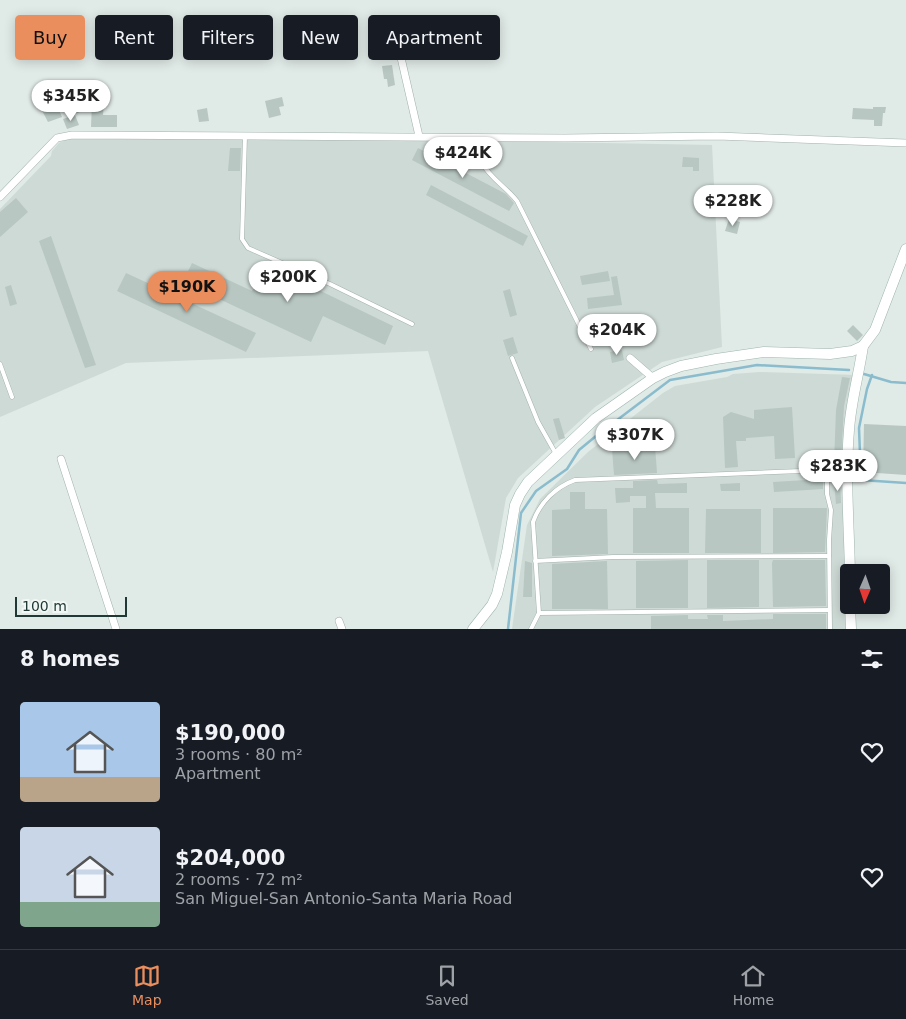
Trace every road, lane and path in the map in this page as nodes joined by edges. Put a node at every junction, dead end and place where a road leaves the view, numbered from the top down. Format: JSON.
{"nodes":[{"id":1,"x":402,"y":60,"type":"edge"},
{"id":2,"x":245,"y":136,"type":"junction"},
{"id":3,"x":419,"y":136,"type":"junction"},
{"id":4,"x":474,"y":136,"type":"junction"},
{"id":5,"x":906,"y":144,"type":"edge"},
{"id":6,"x":0,"y":196,"type":"edge"},
{"id":7,"x":906,"y":249,"type":"edge"},
{"id":8,"x":412,"y":324,"type":"dead end"},
{"id":9,"x":863,"y":346,"type":"junction"},
{"id":10,"x":590,"y":349,"type":"dead end"},
{"id":11,"x":512,"y":358,"type":"dead end"},
{"id":12,"x":630,"y":358,"type":"dead end"},
{"id":13,"x":0,"y":364,"type":"edge"},
{"id":14,"x":653,"y":378,"type":"junction"},
{"id":15,"x":12,"y":397,"type":"dead end"},
{"id":16,"x":557,"y":456,"type":"junction"},
{"id":17,"x":61,"y":459,"type":"dead end"},
{"id":18,"x":827,"y":470,"type":"junction"},
{"id":19,"x":846,"y":472,"type":"junction"},
{"id":20,"x":829,"y":556,"type":"junction"},
{"id":21,"x":535,"y":561,"type":"junction"},
{"id":22,"x":850,"y":564,"type":"edge"},
{"id":23,"x":829,"y":610,"type":"junction"},
{"id":24,"x":539,"y":613,"type":"junction"},
{"id":25,"x":850,"y":614,"type":"edge"},
{"id":26,"x":339,"y":621,"type":"dead end"},
{"id":27,"x":116,"y":629,"type":"edge"},
{"id":28,"x":342,"y":629,"type":"edge"},
{"id":29,"x":473,"y":629,"type":"edge"},
{"id":30,"x":531,"y":629,"type":"edge"},
{"id":31,"x":830,"y":629,"type":"edge"},
{"id":32,"x":851,"y":629,"type":"edge"}],
"edges":[{"from":1,"to":3,"type":"street"},
{"from":2,"to":3,"type":"street"},
{"from":2,"to":6,"type":"street"},
{"from":2,"to":8,"type":"lane"},
{"from":3,"to":4,"type":"street"},
{"from":4,"to":5,"type":"street"},
{"from":4,"to":10,"type":"lane"},
{"from":7,"to":9,"type":"street"},
{"from":9,"to":14,"type":"street"},
{"from":9,"to":19,"type":"street"},
{"from":11,"to":16,"type":"lane"},
{"from":12,"to":14,"type":"street"},
{"from":13,"to":15,"type":"lane"},
{"from":14,"to":16,"type":"street"},
{"from":16,"to":29,"type":"street"},
{"from":17,"to":27,"type":"street"},
{"from":18,"to":19,"type":"lane"},
{"from":18,"to":20,"type":"lane"},
{"from":18,"to":21,"type":"lane"},
{"from":19,"to":22,"type":"street"},
{"from":20,"to":21,"type":"lane"},
{"from":20,"to":23,"type":"lane"},
{"from":21,"to":24,"type":"lane"},
{"from":23,"to":24,"type":"lane"},
{"from":23,"to":31,"type":"lane"},
{"from":24,"to":30,"type":"lane"},
{"from":25,"to":32,"type":"street"},
{"from":26,"to":28,"type":"street"}]}
